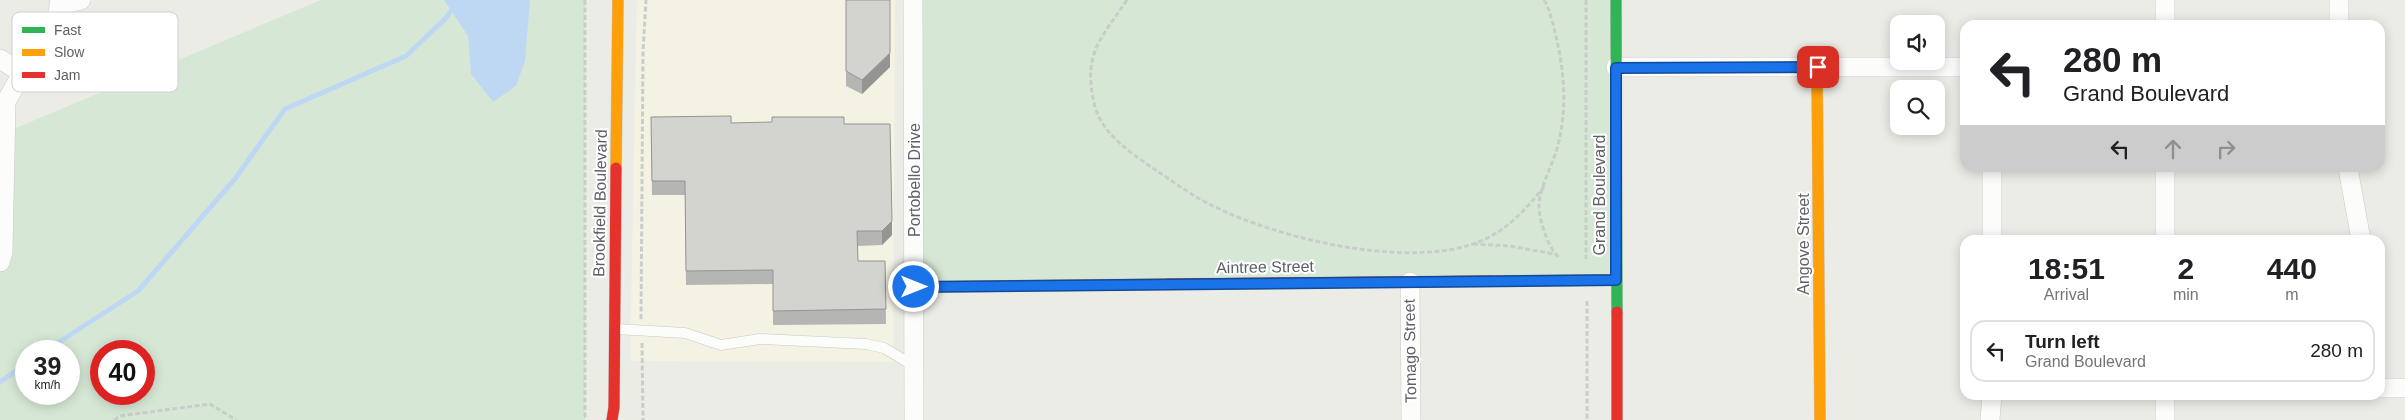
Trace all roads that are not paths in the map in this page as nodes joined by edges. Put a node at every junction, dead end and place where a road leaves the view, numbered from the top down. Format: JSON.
{"nodes":[{"id":1,"x":81,"y":0,"type":"edge"},
{"id":2,"x":618,"y":0,"type":"edge"},
{"id":3,"x":913,"y":0,"type":"edge"},
{"id":4,"x":1616,"y":0,"type":"edge"},
{"id":5,"x":2165,"y":0,"type":"edge"},
{"id":6,"x":2339,"y":0,"type":"edge"},
{"id":7,"x":60,"y":2,"type":"edge"},
{"id":8,"x":2165,"y":20,"type":"edge"},
{"id":9,"x":2340,"y":20,"type":"edge"},
{"id":10,"x":0,"y":58,"type":"edge"},
{"id":11,"x":12,"y":66,"type":"edge"},
{"id":12,"x":1818,"y":67,"type":"junction"},
{"id":13,"x":1960,"y":67,"type":"edge"},
{"id":14,"x":1616,"y":68,"type":"junction"},
{"id":15,"x":12,"y":91,"type":"edge"},
{"id":16,"x":1992,"y":172,"type":"edge"},
{"id":17,"x":2165,"y":172,"type":"edge"},
{"id":18,"x":2349,"y":172,"type":"edge"},
{"id":19,"x":1992,"y":235,"type":"edge"},
{"id":20,"x":2165,"y":235,"type":"edge"},
{"id":21,"x":2360,"y":235,"type":"edge"},
{"id":22,"x":0,"y":262,"type":"edge"},
{"id":23,"x":1616,"y":280,"type":"junction"},
{"id":24,"x":1410,"y":282,"type":"junction"},
{"id":25,"x":914,"y":287,"type":"junction"},
{"id":26,"x":615,"y":329,"type":"junction"},
{"id":27,"x":914,"y":366,"type":"junction"},
{"id":28,"x":2385,"y":388,"type":"edge"},
{"id":29,"x":2405,"y":388,"type":"edge"},
{"id":30,"x":1992,"y":400,"type":"edge"},
{"id":31,"x":2165,"y":400,"type":"edge"},
{"id":32,"x":614,"y":407,"type":"junction"},
{"id":33,"x":612,"y":420,"type":"edge"},
{"id":34,"x":618,"y":420,"type":"edge"},
{"id":35,"x":914,"y":420,"type":"edge"},
{"id":36,"x":1411,"y":420,"type":"edge"},
{"id":37,"x":1616,"y":420,"type":"edge"},
{"id":38,"x":1820,"y":420,"type":"edge"},
{"id":39,"x":1990,"y":420,"type":"edge"},
{"id":40,"x":2165,"y":420,"type":"edge"}],
"edges":[{"from":1,"to":7,"type":"street"},
{"from":2,"to":26,"type":"street","name":"Brookfield Boulevard"},
{"from":3,"to":25,"type":"street","name":"Portobello Drive"},
{"from":4,"to":14,"type":"street","name":"Grand Boulevard"},
{"from":5,"to":8,"type":"street"},
{"from":6,"to":9,"type":"street"},
{"from":10,"to":11,"type":"street"},
{"from":12,"to":13,"type":"street"},
{"from":12,"to":14,"type":"street"},
{"from":12,"to":38,"type":"street","name":"Angove Street"},
{"from":14,"to":23,"type":"street","name":"Grand Boulevard"},
{"from":15,"to":22,"type":"street"},
{"from":16,"to":19,"type":"street"},
{"from":17,"to":20,"type":"street"},
{"from":18,"to":21,"type":"street"},
{"from":23,"to":24,"type":"street","name":"Aintree Street"},
{"from":23,"to":37,"type":"street","name":"Grand Boulevard"},
{"from":24,"to":25,"type":"street","name":"Aintree Street"},
{"from":24,"to":36,"type":"street","name":"Tomago Street"},
{"from":25,"to":27,"type":"street","name":"Portobello Drive"},
{"from":26,"to":27,"type":"lane"},
{"from":26,"to":32,"type":"street","name":"Brookfield Boulevard"},
{"from":27,"to":35,"type":"street","name":"Portobello Drive"},
{"from":28,"to":29,"type":"street"},
{"from":30,"to":39,"type":"street"},
{"from":31,"to":40,"type":"street"},
{"from":32,"to":33,"type":"street","name":"Brookfield Boulevard"},
{"from":32,"to":34,"type":"street","name":"Brookfield Boulevard"}]}
